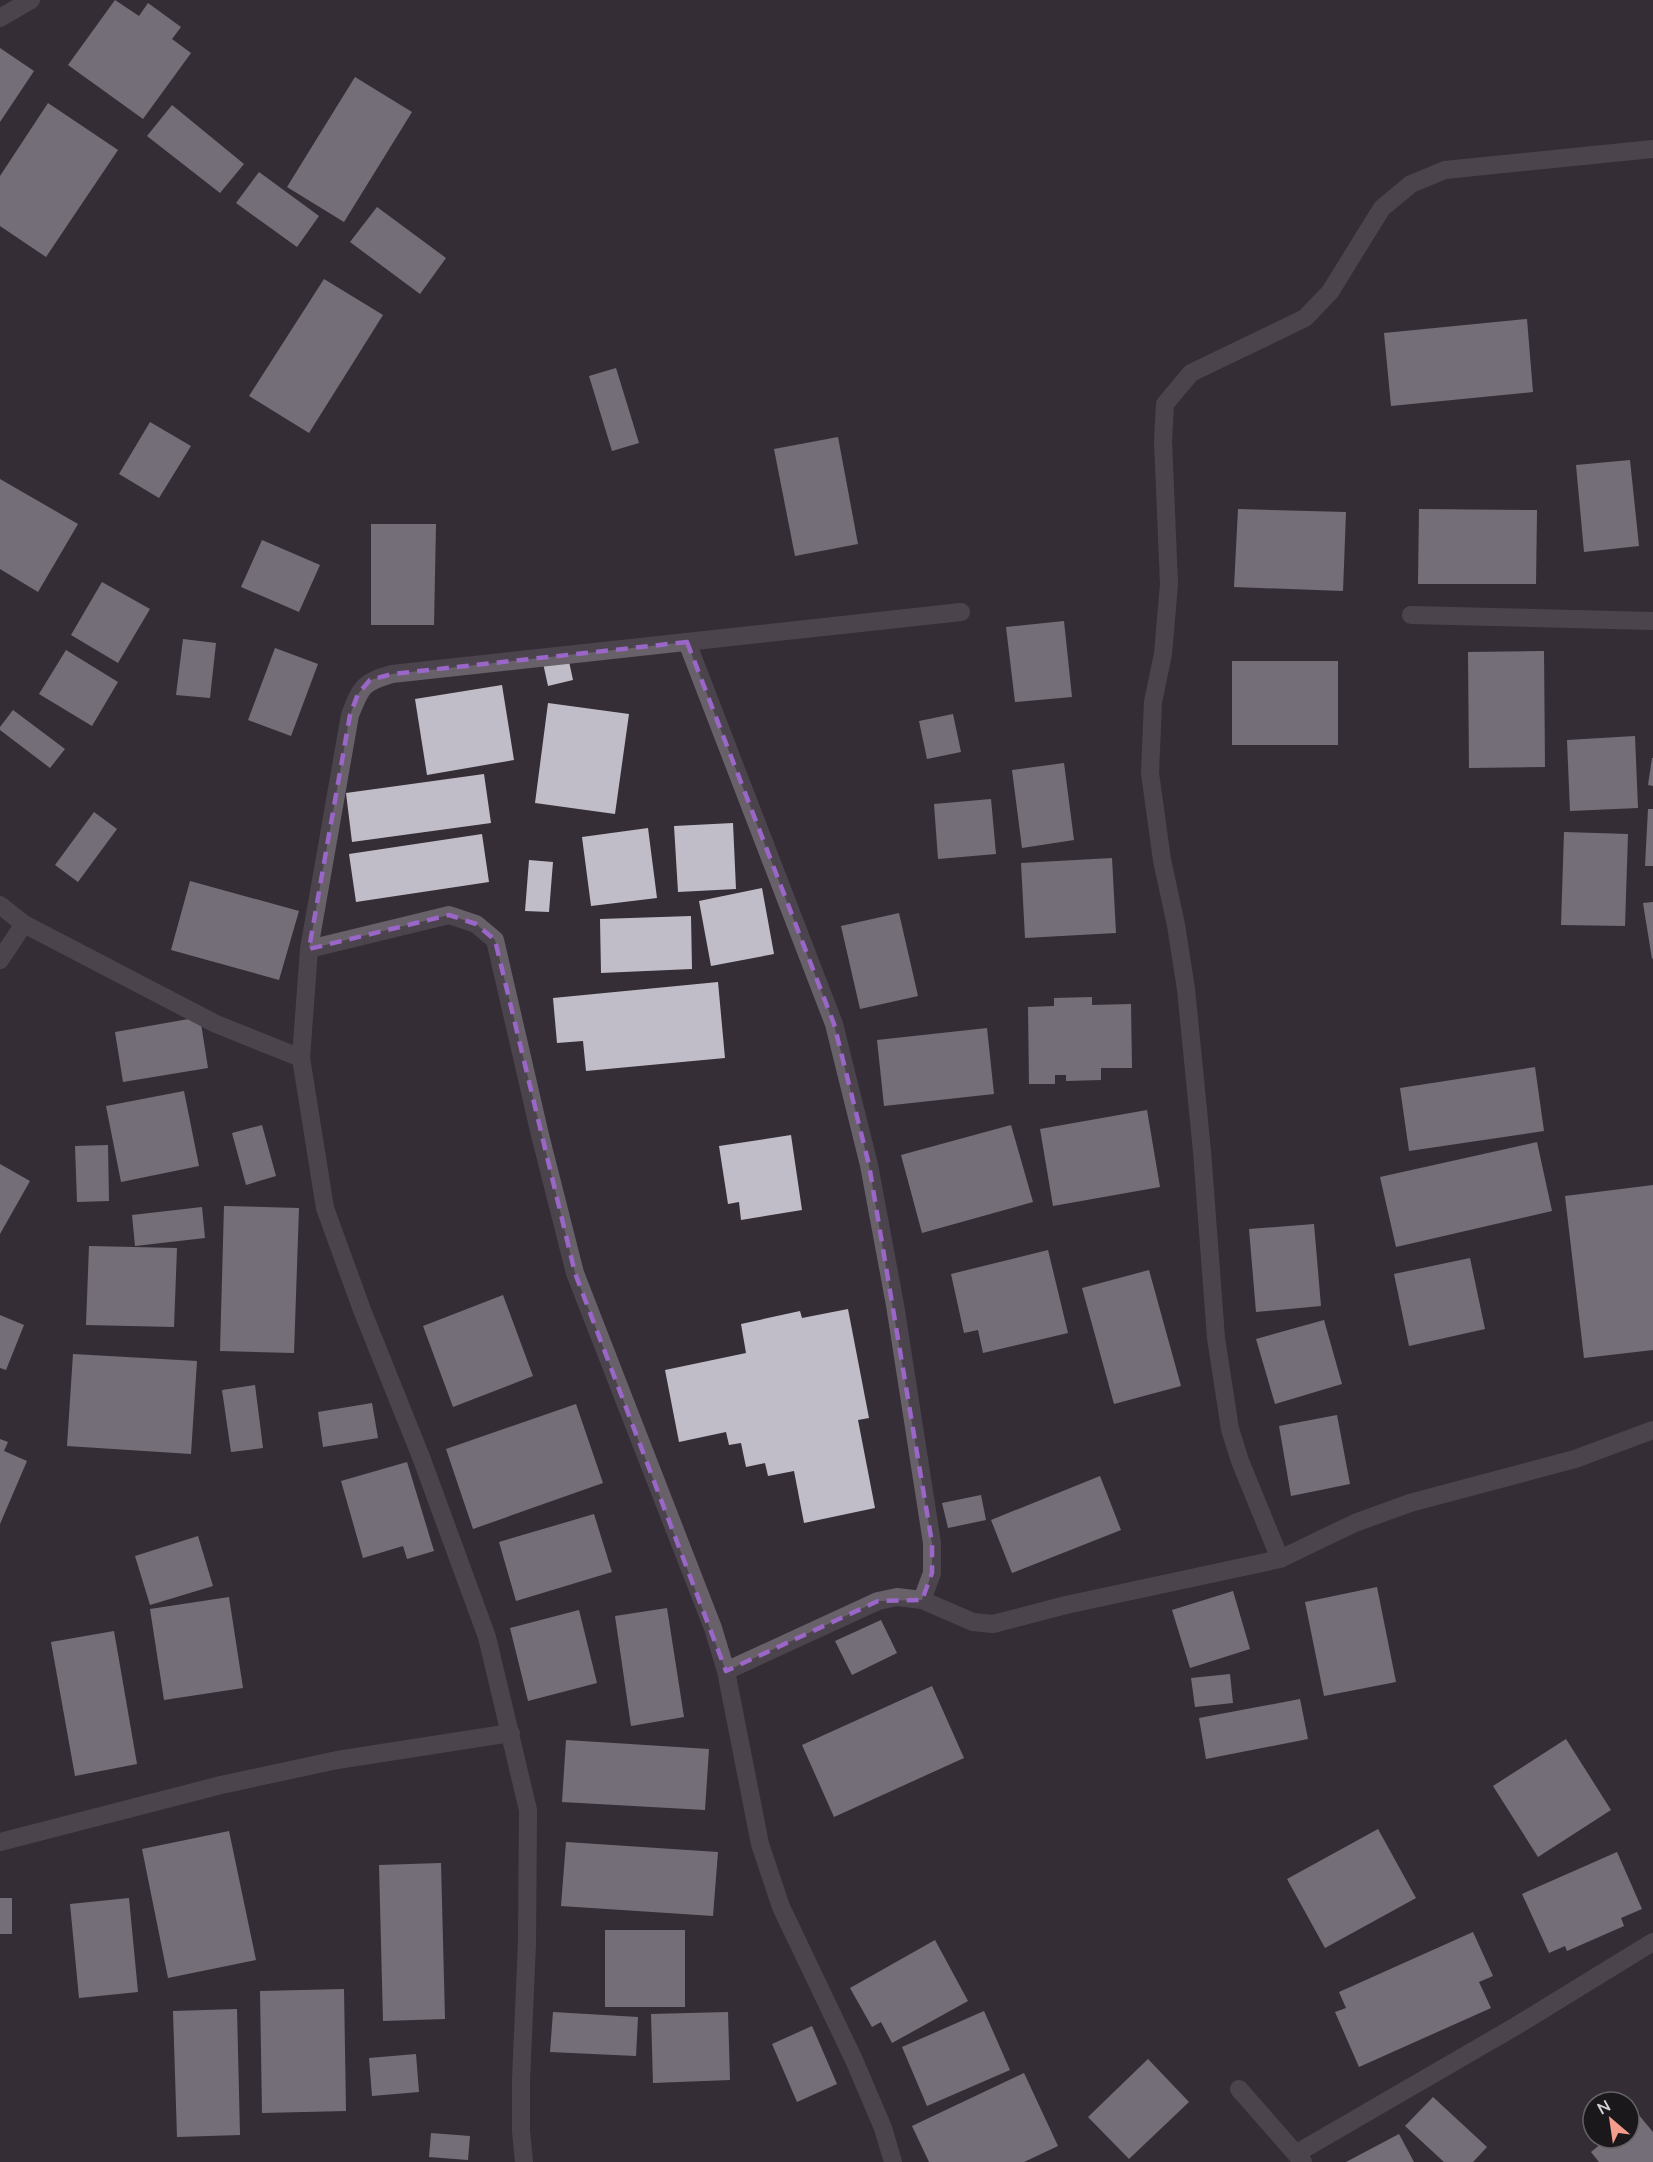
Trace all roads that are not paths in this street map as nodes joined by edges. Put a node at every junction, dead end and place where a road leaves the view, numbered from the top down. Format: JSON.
{"nodes":[{"id":1,"x":31,"y":0,"type":"edge"},
{"id":2,"x":0,"y":18,"type":"edge"},
{"id":3,"x":1653,"y":149,"type":"edge"},
{"id":4,"x":962,"y":612,"type":"dead end"},
{"id":5,"x":1411,"y":615,"type":"dead end"},
{"id":6,"x":1653,"y":621,"type":"edge"},
{"id":7,"x":687,"y":642,"type":"junction"},
{"id":8,"x":0,"y":905,"type":"edge"},
{"id":9,"x":24,"y":924,"type":"junction"},
{"id":10,"x":309,"y":949,"type":"junction"},
{"id":11,"x":0,"y":960,"type":"edge"},
{"id":12,"x":301,"y":1058,"type":"junction"},
{"id":13,"x":1653,"y":1430,"type":"edge"},
{"id":14,"x":1280,"y":1560,"type":"junction"},
{"id":15,"x":922,"y":1600,"type":"junction"},
{"id":16,"x":726,"y":1671,"type":"junction"},
{"id":17,"x":510,"y":1733,"type":"junction"},
{"id":18,"x":0,"y":1842,"type":"edge"},
{"id":19,"x":1653,"y":1942,"type":"edge"},
{"id":20,"x":1239,"y":2089,"type":"dead end"},
{"id":21,"x":1300,"y":2157,"type":"edge"},
{"id":22,"x":524,"y":2162,"type":"edge"},
{"id":23,"x":893,"y":2162,"type":"edge"}],
"edges":[{"from":1,"to":2,"type":"street"},
{"from":3,"to":14,"type":"street"},
{"from":4,"to":7,"type":"street"},
{"from":5,"to":6,"type":"street"},
{"from":7,"to":10,"type":"street"},
{"from":7,"to":15,"type":"street"},
{"from":8,"to":9,"type":"street"},
{"from":9,"to":11,"type":"street"},
{"from":9,"to":12,"type":"street"},
{"from":10,"to":12,"type":"street"},
{"from":10,"to":16,"type":"street"},
{"from":12,"to":17,"type":"street"},
{"from":13,"to":14,"type":"street"},
{"from":14,"to":15,"type":"street"},
{"from":15,"to":16,"type":"street"},
{"from":16,"to":23,"type":"street"},
{"from":17,"to":18,"type":"street"},
{"from":17,"to":22,"type":"street"},
{"from":19,"to":21,"type":"street"},
{"from":20,"to":21,"type":"street"}]}
